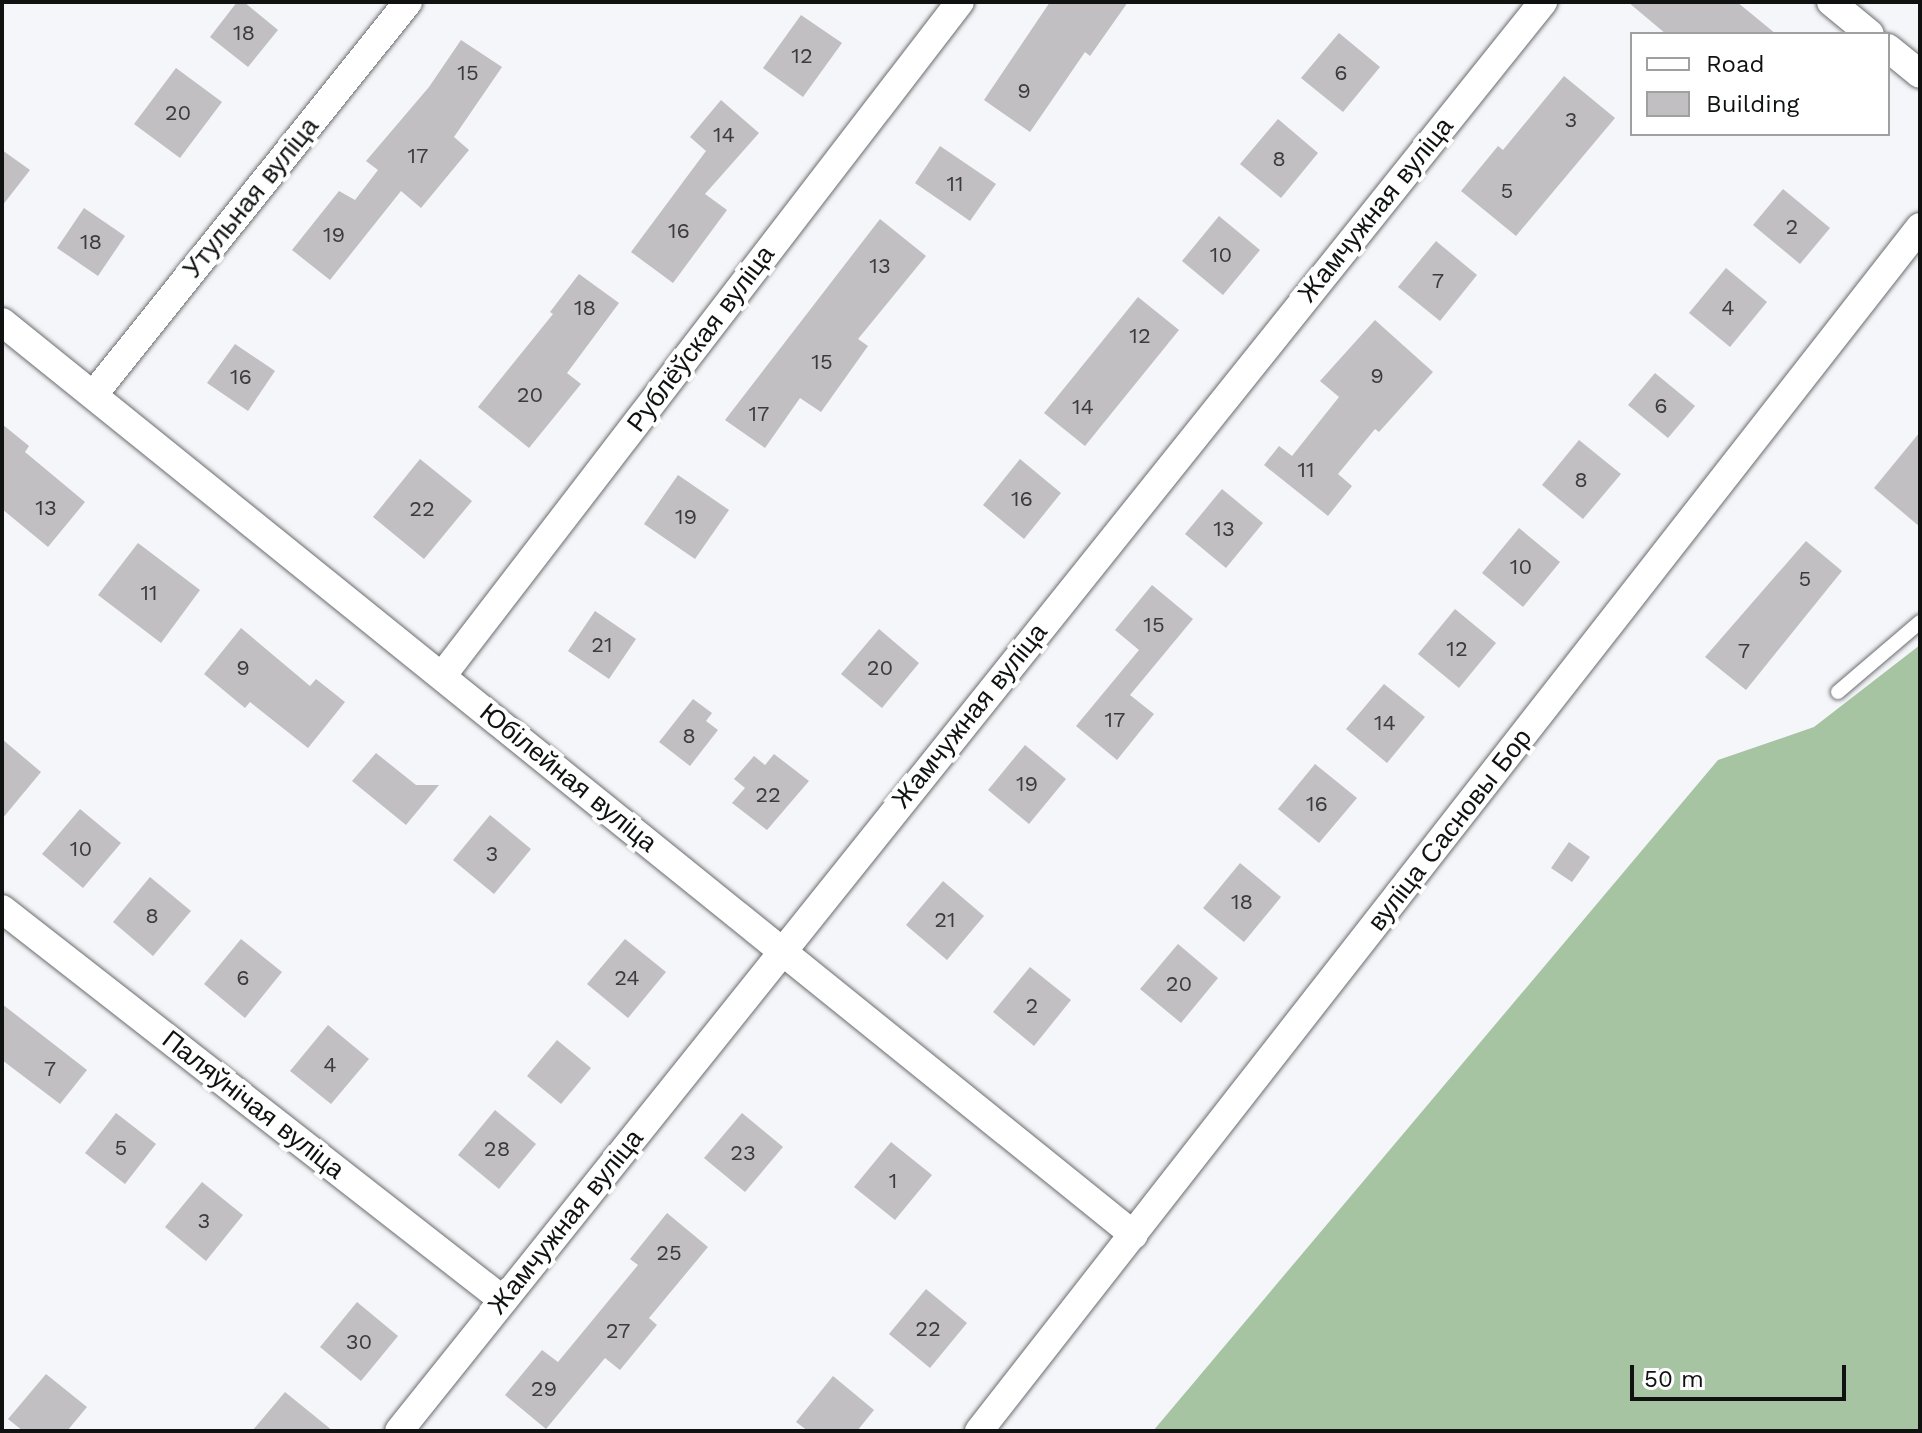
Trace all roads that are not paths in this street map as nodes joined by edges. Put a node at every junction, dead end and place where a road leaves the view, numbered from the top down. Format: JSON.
{"nodes":[{"id":1,"x":408,"y":2,"type":"edge"},
{"id":2,"x":960,"y":2,"type":"edge"},
{"id":3,"x":1543,"y":2,"type":"edge"},
{"id":4,"x":1831,"y":2,"type":"edge"},
{"id":5,"x":1868,"y":32,"type":"edge"},
{"id":6,"x":1890,"y":50,"type":"edge"},
{"id":7,"x":1920,"y":74,"type":"edge"},
{"id":8,"x":1920,"y":227,"type":"edge"},
{"id":9,"x":2,"y":322,"type":"edge"},
{"id":10,"x":94,"y":394,"type":"junction"},
{"id":11,"x":1920,"y":622,"type":"edge"},
{"id":12,"x":442,"y":676,"type":"junction"},
{"id":13,"x":1838,"y":692,"type":"dead end"},
{"id":14,"x":2,"y":909,"type":"edge"},
{"id":15,"x":782,"y":951,"type":"junction"},
{"id":16,"x":1134,"y":1235,"type":"junction"},
{"id":17,"x":503,"y":1300,"type":"junction"},
{"id":18,"x":399,"y":1431,"type":"edge"},
{"id":19,"x":979,"y":1431,"type":"edge"}],
"edges":[{"from":1,"to":10,"type":"street","name":"Утульная вуліца"},
{"from":2,"to":12,"type":"street","name":"Рублёўская вуліца"},
{"from":3,"to":15,"type":"street","name":"Жамчужная вуліца"},
{"from":4,"to":5,"type":"street"},
{"from":6,"to":7,"type":"street"},
{"from":8,"to":16,"type":"street","name":"вуліца Сасновы Бор"},
{"from":9,"to":10,"type":"street","name":"Юбілейная вуліца"},
{"from":10,"to":12,"type":"street","name":"Юбілейная вуліца"},
{"from":11,"to":13,"type":"lane"},
{"from":12,"to":15,"type":"street","name":"Юбілейная вуліца"},
{"from":14,"to":17,"type":"street","name":"Паляўнічая вуліца"},
{"from":15,"to":16,"type":"street","name":"Юбілейная вуліца"},
{"from":15,"to":17,"type":"street","name":"Жамчужная вуліца"},
{"from":16,"to":19,"type":"street","name":"вуліца Сасновы Бор"},
{"from":17,"to":18,"type":"street","name":"Жамчужная вуліца"}]}
